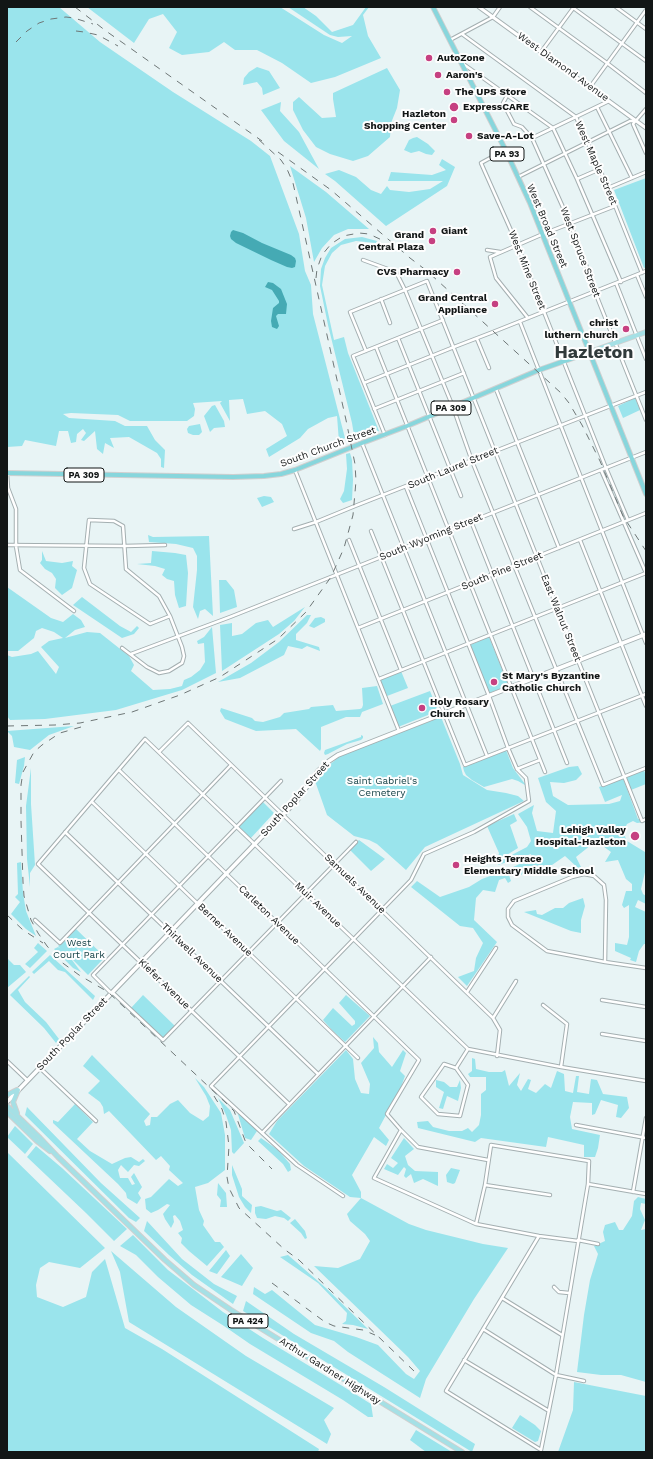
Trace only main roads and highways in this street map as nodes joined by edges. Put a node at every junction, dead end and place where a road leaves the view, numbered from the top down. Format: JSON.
{"nodes":[{"id":1,"x":433,"y":7,"type":"edge"},
{"id":2,"x":646,"y":332,"type":"edge"},
{"id":3,"x":590,"y":352,"type":"junction"},
{"id":4,"x":7,"y":473,"type":"edge"},
{"id":5,"x":646,"y":494,"type":"edge"},
{"id":6,"x":644,"y":635,"type":"edge"},
{"id":7,"x":18,"y":1090,"type":"junction"},
{"id":8,"x":7,"y":1095,"type":"edge"},
{"id":9,"x":7,"y":1102,"type":"edge"},
{"id":10,"x":7,"y":1106,"type":"edge"},
{"id":11,"x":7,"y":1112,"type":"edge"},
{"id":12,"x":20,"y":1119,"type":"junction"},
{"id":13,"x":58,"y":1157,"type":"junction"},
{"id":14,"x":462,"y":1452,"type":"edge"}],
"edges":[{"from":1,"to":3,"type":"highway","name":"West Broad Street","number":"PA 93"},
{"from":2,"to":3,"type":"main road","number":"PA 309"},
{"from":3,"to":4,"type":"highway","name":"South Church Street","number":"PA 309"},
{"from":3,"to":5,"type":"highway","name":"West Broad Street","number":"PA 93"},
{"from":6,"to":7,"type":"main road","name":"South Poplar Street"},
{"from":7,"to":8,"type":"main road"},
{"from":7,"to":9,"type":"main road","name":"South Poplar Street"},
{"from":7,"to":12,"type":"main road"},
{"from":10,"to":12,"type":"main road","name":"Arthur Gardner Highway","number":"PA 424"},
{"from":11,"to":13,"type":"main road","name":"Arthur Gardner Highway","number":"PA 424"},
{"from":12,"to":13,"type":"main road","name":"Arthur Gardner Highway","number":"PA 424"},
{"from":13,"to":14,"type":"main road","name":"Arthur Gardner Highway","number":"PA 424"}]}
